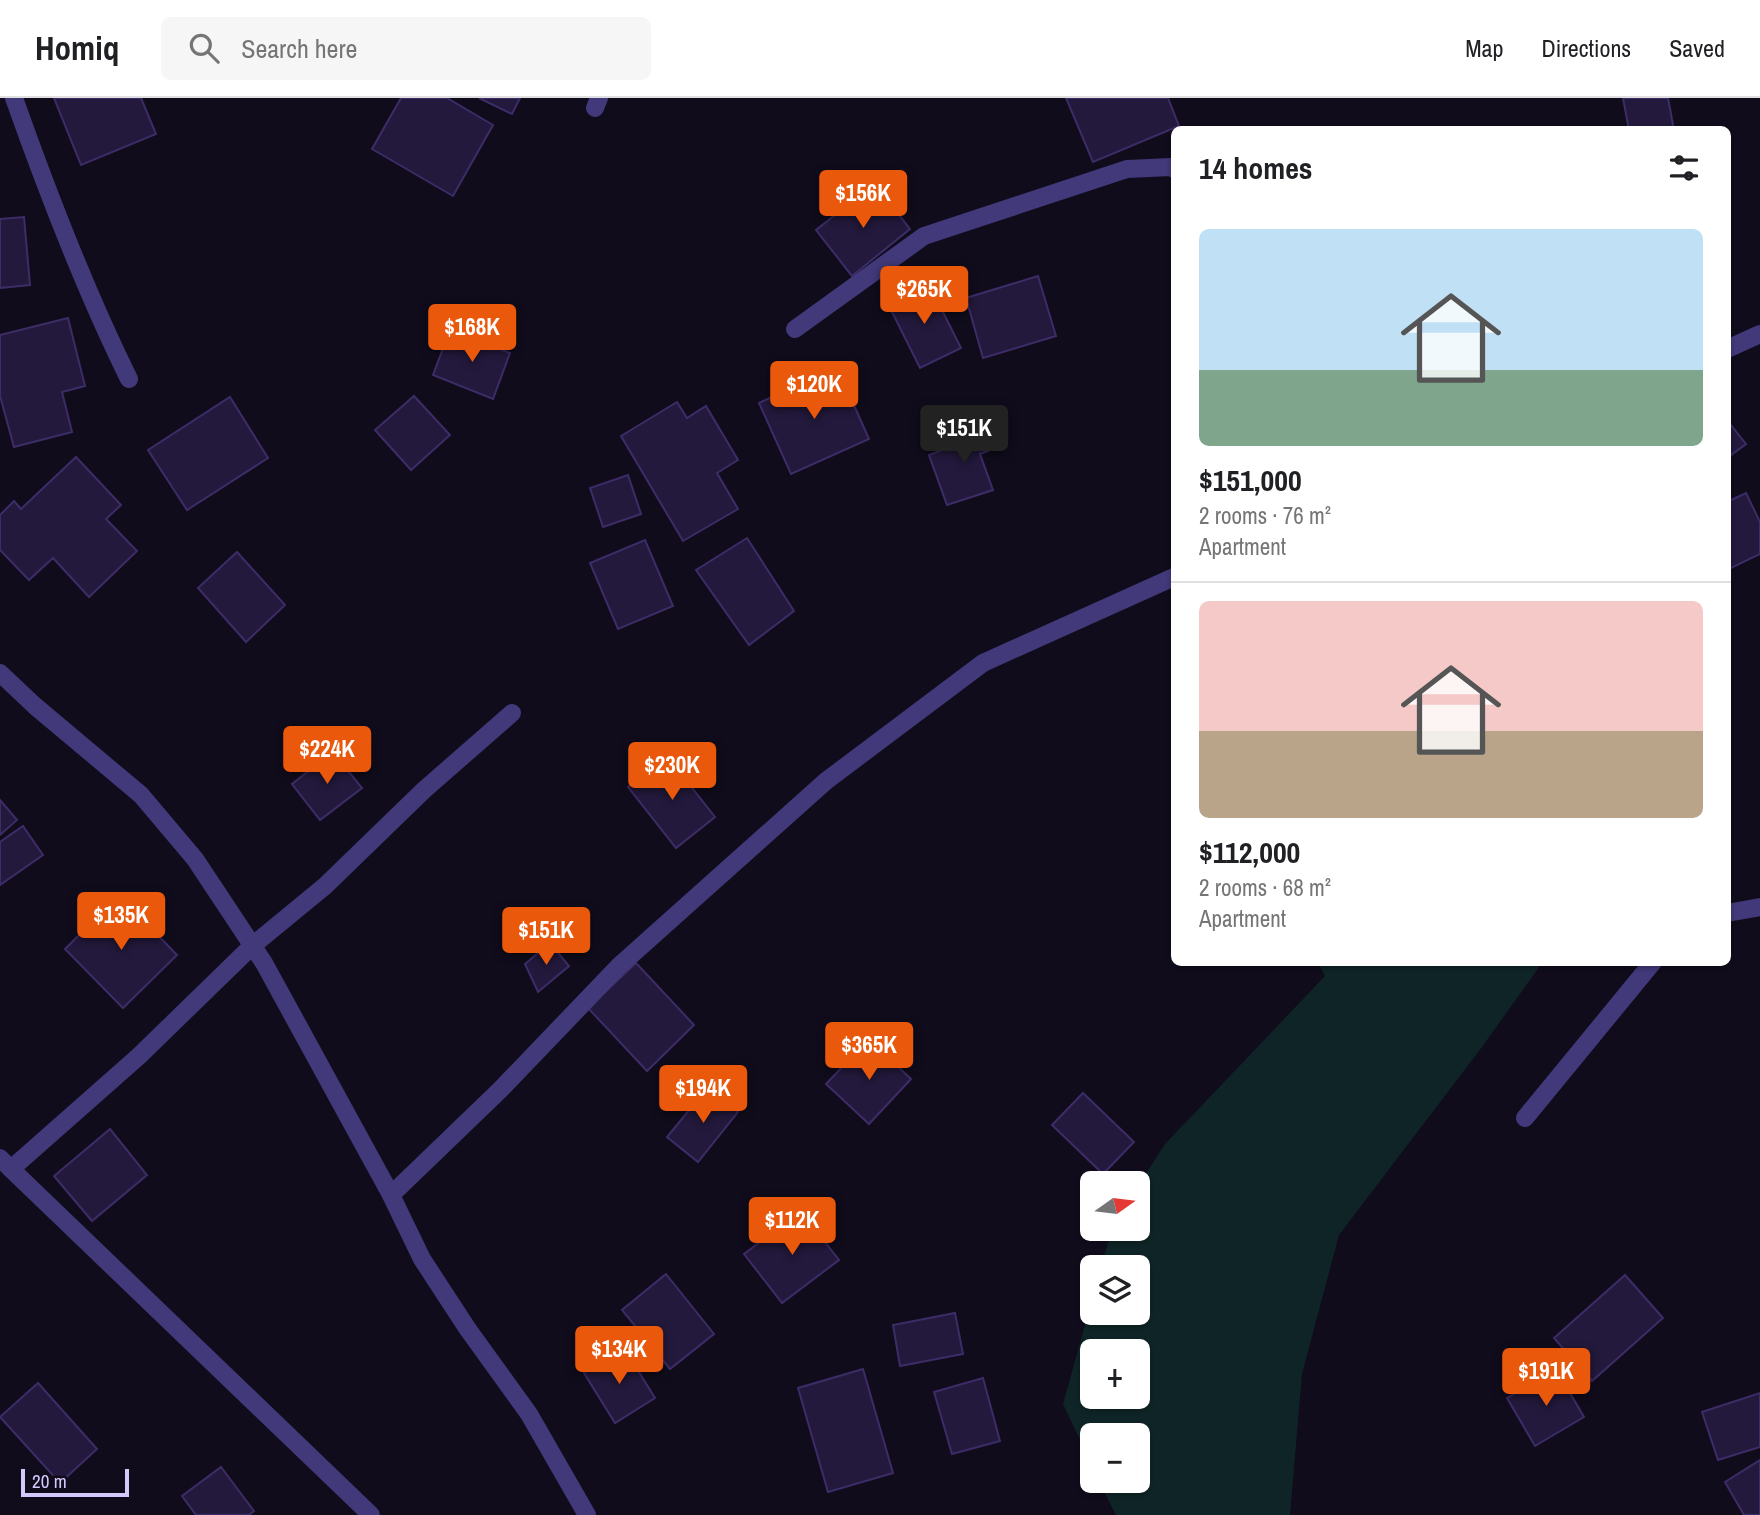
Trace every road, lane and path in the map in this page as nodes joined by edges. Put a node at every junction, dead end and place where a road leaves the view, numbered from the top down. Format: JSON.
{"nodes":[{"id":1,"x":14,"y":98,"type":"edge"},
{"id":2,"x":1171,"y":167,"type":"edge"},
{"id":3,"x":794,"y":329,"type":"dead end"},
{"id":4,"x":1760,"y":334,"type":"edge"},
{"id":5,"x":1731,"y":347,"type":"edge"},
{"id":6,"x":129,"y":379,"type":"dead end"},
{"id":7,"x":1171,"y":578,"type":"edge"},
{"id":8,"x":0,"y":673,"type":"edge"},
{"id":9,"x":512,"y":713,"type":"dead end"},
{"id":10,"x":1760,"y":907,"type":"edge"},
{"id":11,"x":1731,"y":912,"type":"edge"},
{"id":12,"x":252,"y":946,"type":"junction"},
{"id":13,"x":1650,"y":966,"type":"edge"},
{"id":14,"x":1525,"y":1118,"type":"dead end"},
{"id":15,"x":6,"y":1164,"type":"edge"},
{"id":16,"x":391,"y":1195,"type":"junction"},
{"id":17,"x":371,"y":1515,"type":"edge"},
{"id":18,"x":587,"y":1515,"type":"edge"}],
"edges":[{"from":1,"to":6,"type":"street"},
{"from":2,"to":3,"type":"street"},
{"from":4,"to":5,"type":"street"},
{"from":7,"to":16,"type":"street"},
{"from":8,"to":12,"type":"street"},
{"from":9,"to":12,"type":"street"},
{"from":10,"to":11,"type":"street"},
{"from":12,"to":15,"type":"street"},
{"from":12,"to":16,"type":"street"},
{"from":13,"to":14,"type":"street"},
{"from":15,"to":17,"type":"street"},
{"from":16,"to":18,"type":"street"}]}
